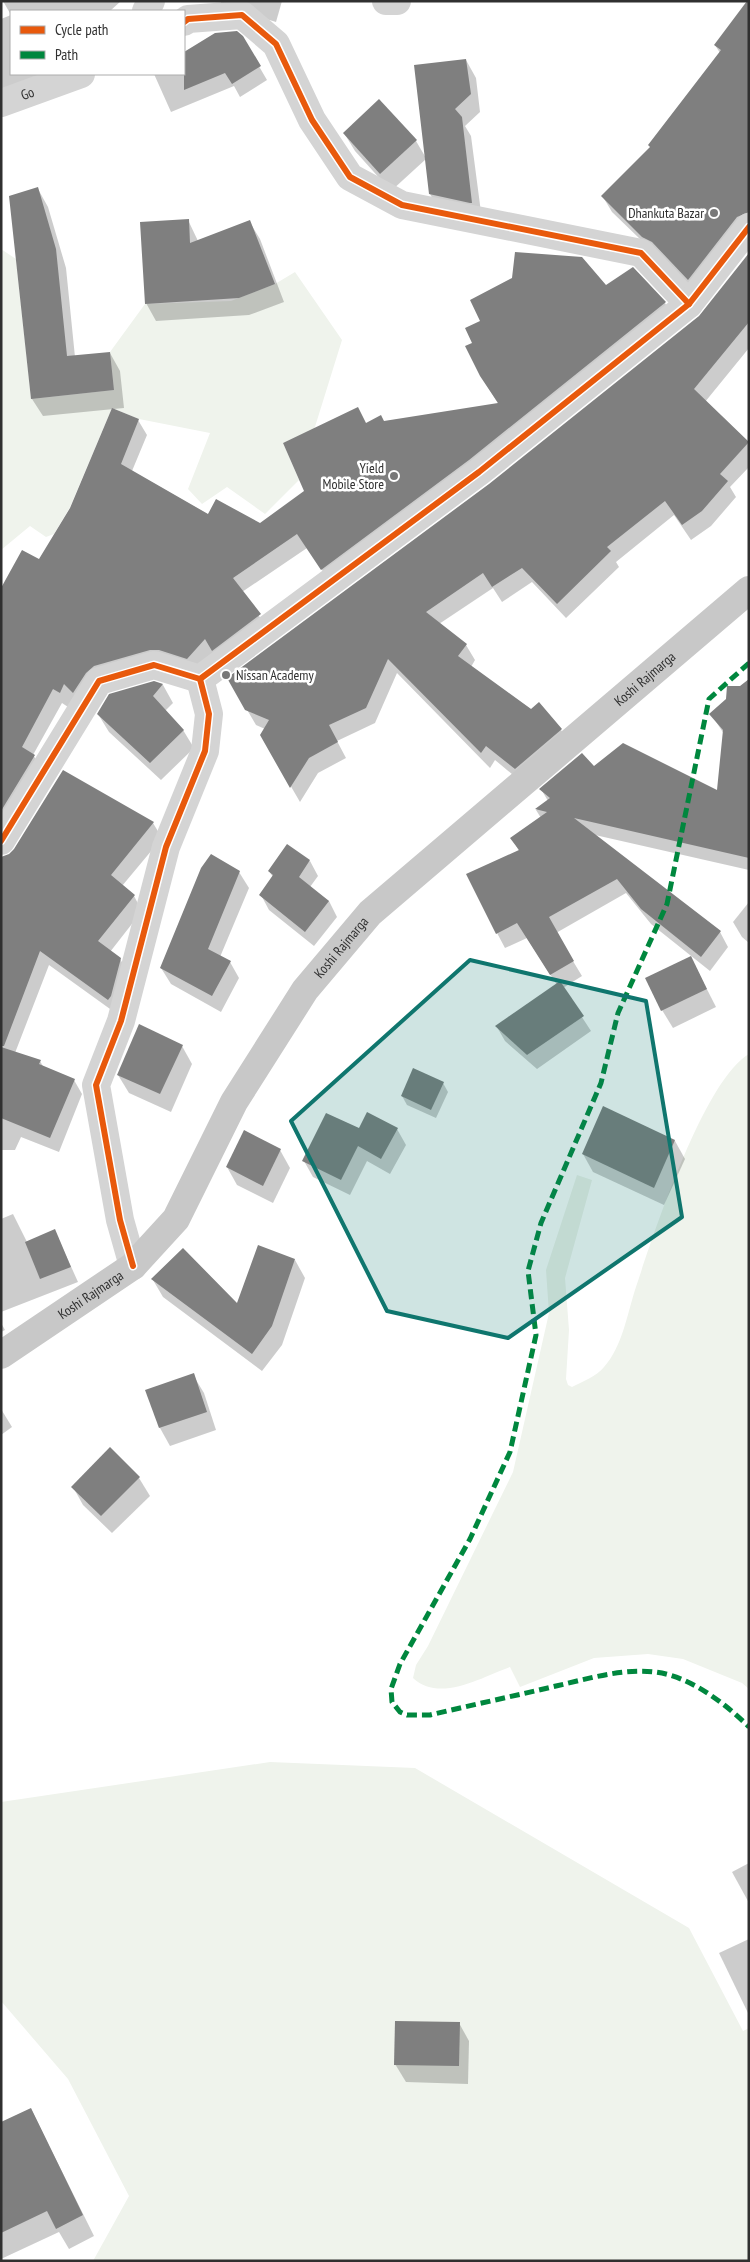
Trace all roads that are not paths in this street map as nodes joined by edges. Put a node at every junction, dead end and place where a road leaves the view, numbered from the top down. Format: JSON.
{"nodes":[{"id":1,"x":386,"y":1,"type":"edge"},
{"id":2,"x":397,"y":1,"type":"edge"},
{"id":3,"x":185,"y":21,"type":"edge"},
{"id":4,"x":77,"y":75,"type":"edge"},
{"id":5,"x":1,"y":103,"type":"edge"},
{"id":6,"x":749,"y":226,"type":"edge"},
{"id":7,"x":689,"y":304,"type":"junction"},
{"id":8,"x":749,"y":590,"type":"edge"},
{"id":9,"x":200,"y":680,"type":"junction"},
{"id":10,"x":1,"y":841,"type":"edge"},
{"id":11,"x":133,"y":1266,"type":"junction"},
{"id":12,"x":1,"y":1355,"type":"edge"}],
"edges":[{"from":1,"to":2,"type":"street"},
{"from":3,"to":7,"type":"street"},
{"from":4,"to":5,"type":"street","name":"Go"},
{"from":6,"to":7,"type":"street"},
{"from":7,"to":9,"type":"street"},
{"from":8,"to":11,"type":"main road","name":"Koshi Rajmarga"},
{"from":9,"to":10,"type":"street"},
{"from":9,"to":11,"type":"street"},
{"from":11,"to":12,"type":"main road","name":"Koshi Rajmarga"}]}
